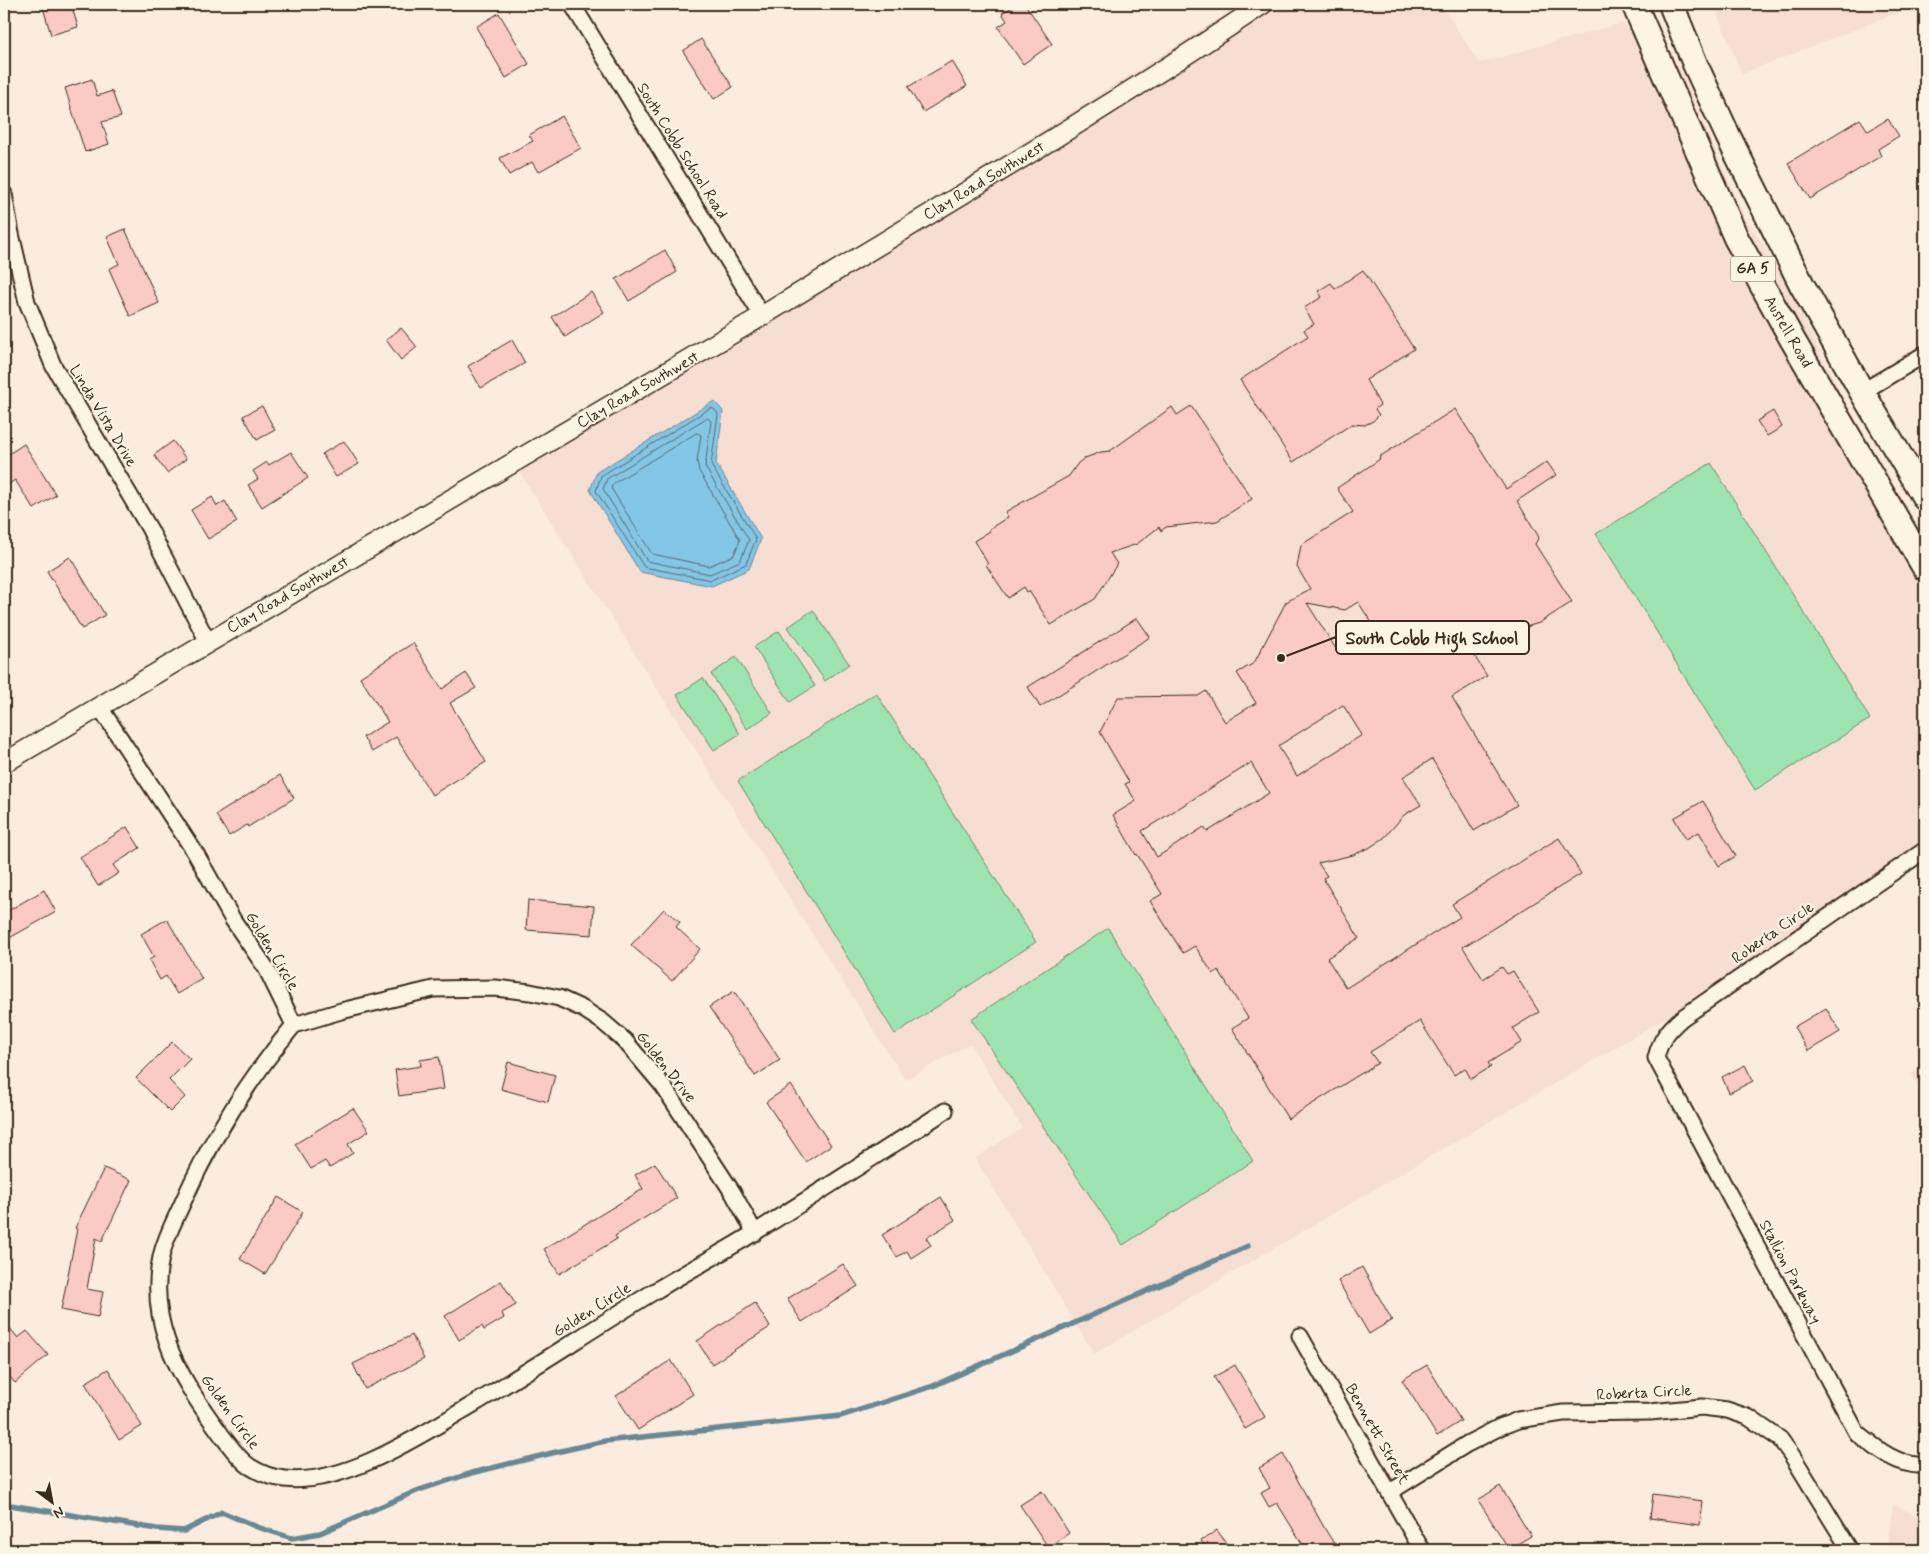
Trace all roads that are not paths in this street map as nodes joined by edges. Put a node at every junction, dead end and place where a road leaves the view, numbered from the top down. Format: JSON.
{"nodes":[{"id":1,"x":572,"y":4,"type":"edge"},
{"id":2,"x":1264,"y":4,"type":"edge"},
{"id":3,"x":1634,"y":4,"type":"edge"},
{"id":4,"x":1671,"y":4,"type":"edge"},
{"id":5,"x":4,"y":194,"type":"edge"},
{"id":6,"x":762,"y":316,"type":"junction"},
{"id":7,"x":1925,"y":354,"type":"edge"},
{"id":8,"x":1862,"y":392,"type":"junction"},
{"id":9,"x":1925,"y":498,"type":"edge"},
{"id":10,"x":1925,"y":568,"type":"edge"},
{"id":11,"x":208,"y":642,"type":"junction"},
{"id":12,"x":99,"y":706,"type":"junction"},
{"id":13,"x":4,"y":763,"type":"edge"},
{"id":14,"x":1925,"y":850,"type":"edge"},
{"id":15,"x":294,"y":1025,"type":"junction"},
{"id":16,"x":1656,"y":1058,"type":"joint"},
{"id":17,"x":945,"y":1112,"type":"dead end"},
{"id":18,"x":755,"y":1233,"type":"junction"},
{"id":19,"x":1300,"y":1336,"type":"dead end"},
{"id":20,"x":1925,"y":1465,"type":"edge"},
{"id":21,"x":1390,"y":1492,"type":"junction"},
{"id":22,"x":1422,"y":1550,"type":"edge"},
{"id":23,"x":1850,"y":1550,"type":"edge"}],
"edges":[{"from":1,"to":6,"type":"street","name":"South Cobb School Road"},
{"from":2,"to":6,"type":"street","name":"Clay Road Southwest"},
{"from":3,"to":10,"type":"main road","name":"Austell Road","number":"GA 5"},
{"from":4,"to":8,"type":"main road","number":"GA 5"},
{"from":5,"to":11,"type":"street","name":"Linda Vista Drive"},
{"from":6,"to":11,"type":"street","name":"Clay Road Southwest"},
{"from":7,"to":8,"type":"street"},
{"from":8,"to":9,"type":"main road","number":"GA 5"},
{"from":11,"to":12,"type":"street","name":"Clay Road Southwest"},
{"from":12,"to":13,"type":"street","name":"Clay Road Southwest"},
{"from":12,"to":15,"type":"street","name":"Golden Circle"},
{"from":14,"to":16,"type":"street","name":"Roberta Circle"},
{"from":15,"to":18,"type":"street","name":"Golden Drive"},
{"from":15,"to":18,"type":"street","name":"Golden Circle"},
{"from":16,"to":20,"type":"street","name":"Stallion Parkway"},
{"from":17,"to":18,"type":"street","name":"Golden Circle"},
{"from":19,"to":21,"type":"street","name":"Bennett Street"},
{"from":21,"to":22,"type":"street","name":"Bennett Street"},
{"from":21,"to":23,"type":"street","name":"Roberta Circle"}]}
